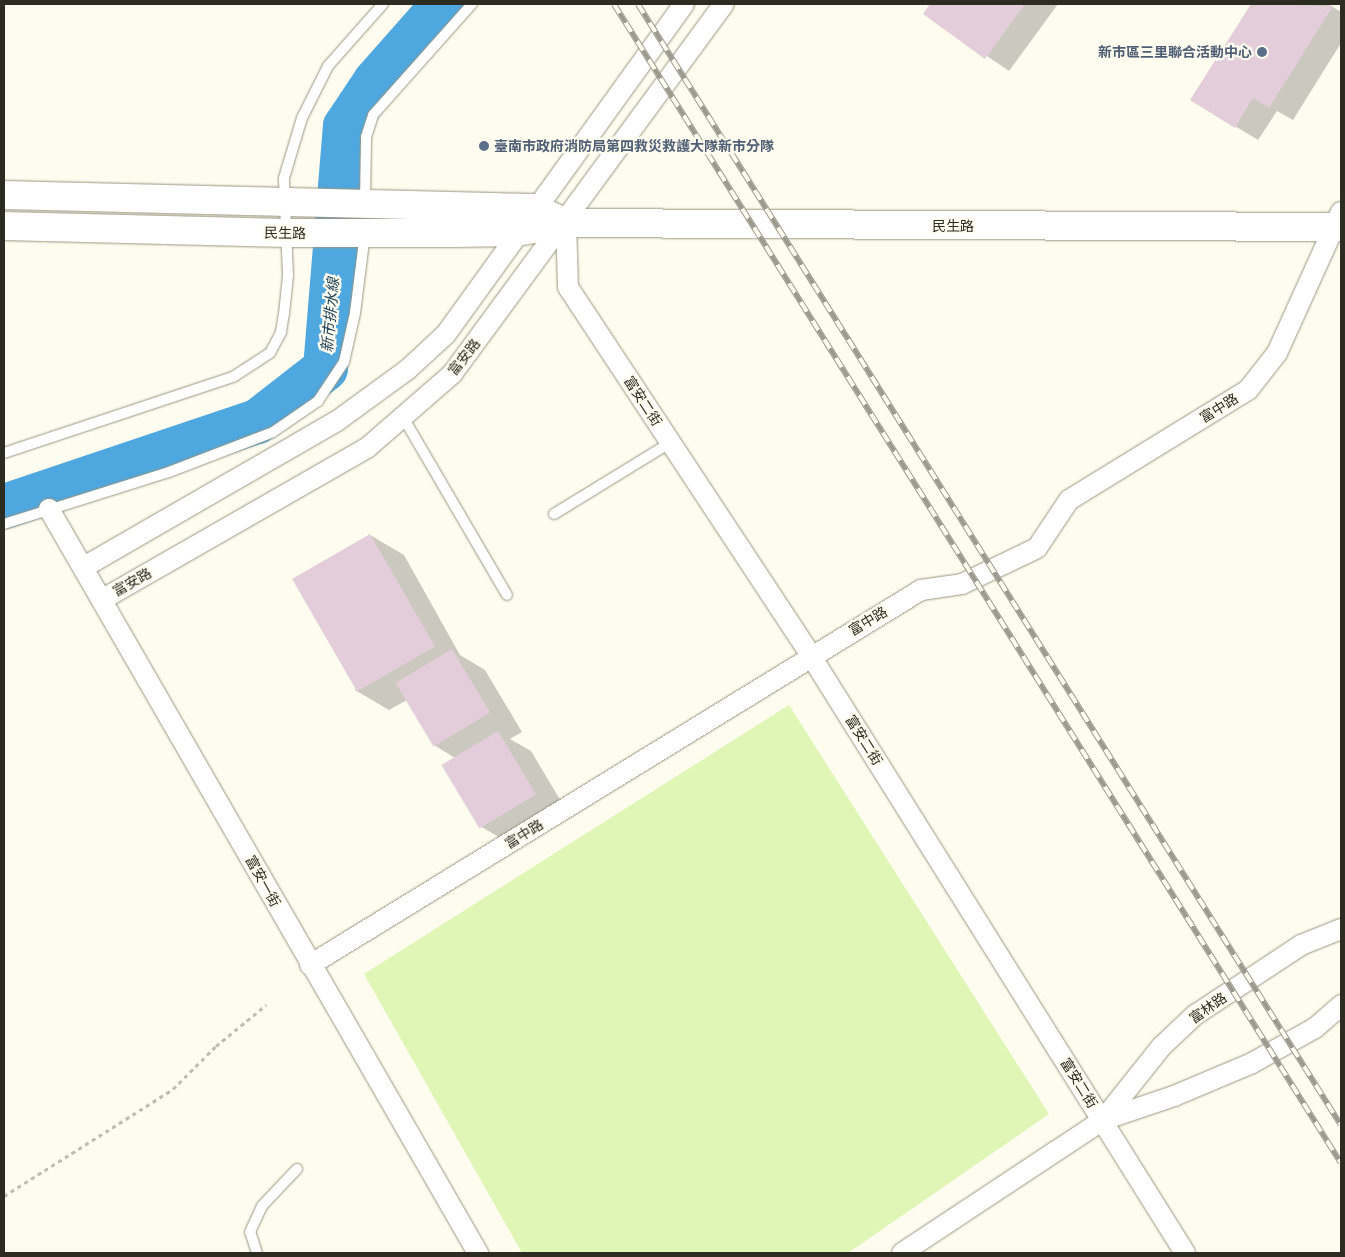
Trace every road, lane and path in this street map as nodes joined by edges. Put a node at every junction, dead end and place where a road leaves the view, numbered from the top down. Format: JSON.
{"nodes":[{"id":1,"x":383,"y":4,"type":"edge"},
{"id":2,"x":472,"y":4,"type":"edge"},
{"id":3,"x":684,"y":4,"type":"edge"},
{"id":4,"x":724,"y":4,"type":"edge"},
{"id":5,"x":4,"y":195,"type":"edge"},
{"id":6,"x":285,"y":200,"type":"junction"},
{"id":7,"x":534,"y":208,"type":"junction"},
{"id":8,"x":366,"y":218,"type":"junction"},
{"id":9,"x":1339,"y":222,"type":"edge"},
{"id":10,"x":566,"y":223,"type":"junction"},
{"id":11,"x":4,"y":226,"type":"edge"},
{"id":12,"x":517,"y":232,"type":"junction"},
{"id":13,"x":287,"y":233,"type":"junction"},
{"id":14,"x":402,"y":417,"type":"junction"},
{"id":15,"x":670,"y":443,"type":"junction"},
{"id":16,"x":4,"y":453,"type":"edge"},
{"id":17,"x":49,"y":509,"type":"junction"},
{"id":18,"x":554,"y":514,"type":"dead end"},
{"id":19,"x":4,"y":524,"type":"edge"},
{"id":20,"x":84,"y":567,"type":"junction"},
{"id":21,"x":507,"y":595,"type":"dead end"},
{"id":22,"x":103,"y":599,"type":"junction"},
{"id":23,"x":811,"y":656,"type":"junction"},
{"id":24,"x":1341,"y":929,"type":"edge"},
{"id":25,"x":310,"y":965,"type":"junction"},
{"id":26,"x":266,"y":1005,"type":"dead end"},
{"id":27,"x":1341,"y":1005,"type":"edge"},
{"id":28,"x":1102,"y":1120,"type":"junction"},
{"id":29,"x":298,"y":1169,"type":"dead end"},
{"id":30,"x":4,"y":1196,"type":"edge"},
{"id":31,"x":258,"y":1253,"type":"edge"},
{"id":32,"x":478,"y":1253,"type":"edge"},
{"id":33,"x":902,"y":1253,"type":"edge"},
{"id":34,"x":1185,"y":1253,"type":"edge"}],
"edges":[{"from":1,"to":6,"type":"lane"},
{"from":2,"to":8,"type":"lane"},
{"from":3,"to":7,"type":"street","name":"富安路"},
{"from":4,"to":10,"type":"street","name":"富安路"},
{"from":5,"to":6,"type":"street","name":"民生路"},
{"from":6,"to":8,"type":"street","name":"民生路"},
{"from":6,"to":13,"type":"lane"},
{"from":7,"to":8,"type":"street","name":"民生路"},
{"from":7,"to":10,"type":"street","name":"民生路"},
{"from":7,"to":12,"type":"street","name":"富安路"},
{"from":8,"to":12,"type":"street","name":"民生路"},
{"from":8,"to":13,"type":"street","name":"民生路"},
{"from":8,"to":17,"type":"lane"},
{"from":9,"to":10,"type":"street","name":"民生路"},
{"from":9,"to":23,"type":"street","name":"富中路"},
{"from":10,"to":12,"type":"street","name":"民生路"},
{"from":10,"to":14,"type":"street","name":"富安路"},
{"from":10,"to":15,"type":"street","name":"富安二街"},
{"from":11,"to":13,"type":"street","name":"民生路"},
{"from":12,"to":20,"type":"street","name":"富安路"},
{"from":13,"to":16,"type":"lane"},
{"from":14,"to":21,"type":"lane"},
{"from":14,"to":22,"type":"street","name":"富安路"},
{"from":15,"to":18,"type":"lane"},
{"from":15,"to":23,"type":"street","name":"富安二街"},
{"from":17,"to":19,"type":"lane"},
{"from":17,"to":20,"type":"street","name":"富安一街"},
{"from":20,"to":22,"type":"street","name":"富安一街"},
{"from":22,"to":25,"type":"street","name":"富安一街"},
{"from":23,"to":25,"type":"street","name":"富中路"},
{"from":23,"to":28,"type":"street","name":"富安二街"},
{"from":24,"to":28,"type":"street","name":"富林路"},
{"from":25,"to":32,"type":"street","name":"富安一街"},
{"from":26,"to":30,"type":"path"},
{"from":27,"to":28,"type":"street","name":"富林路"},
{"from":28,"to":33,"type":"street","name":"富林路"},
{"from":28,"to":34,"type":"street","name":"富安二街"},
{"from":29,"to":31,"type":"lane"}]}
